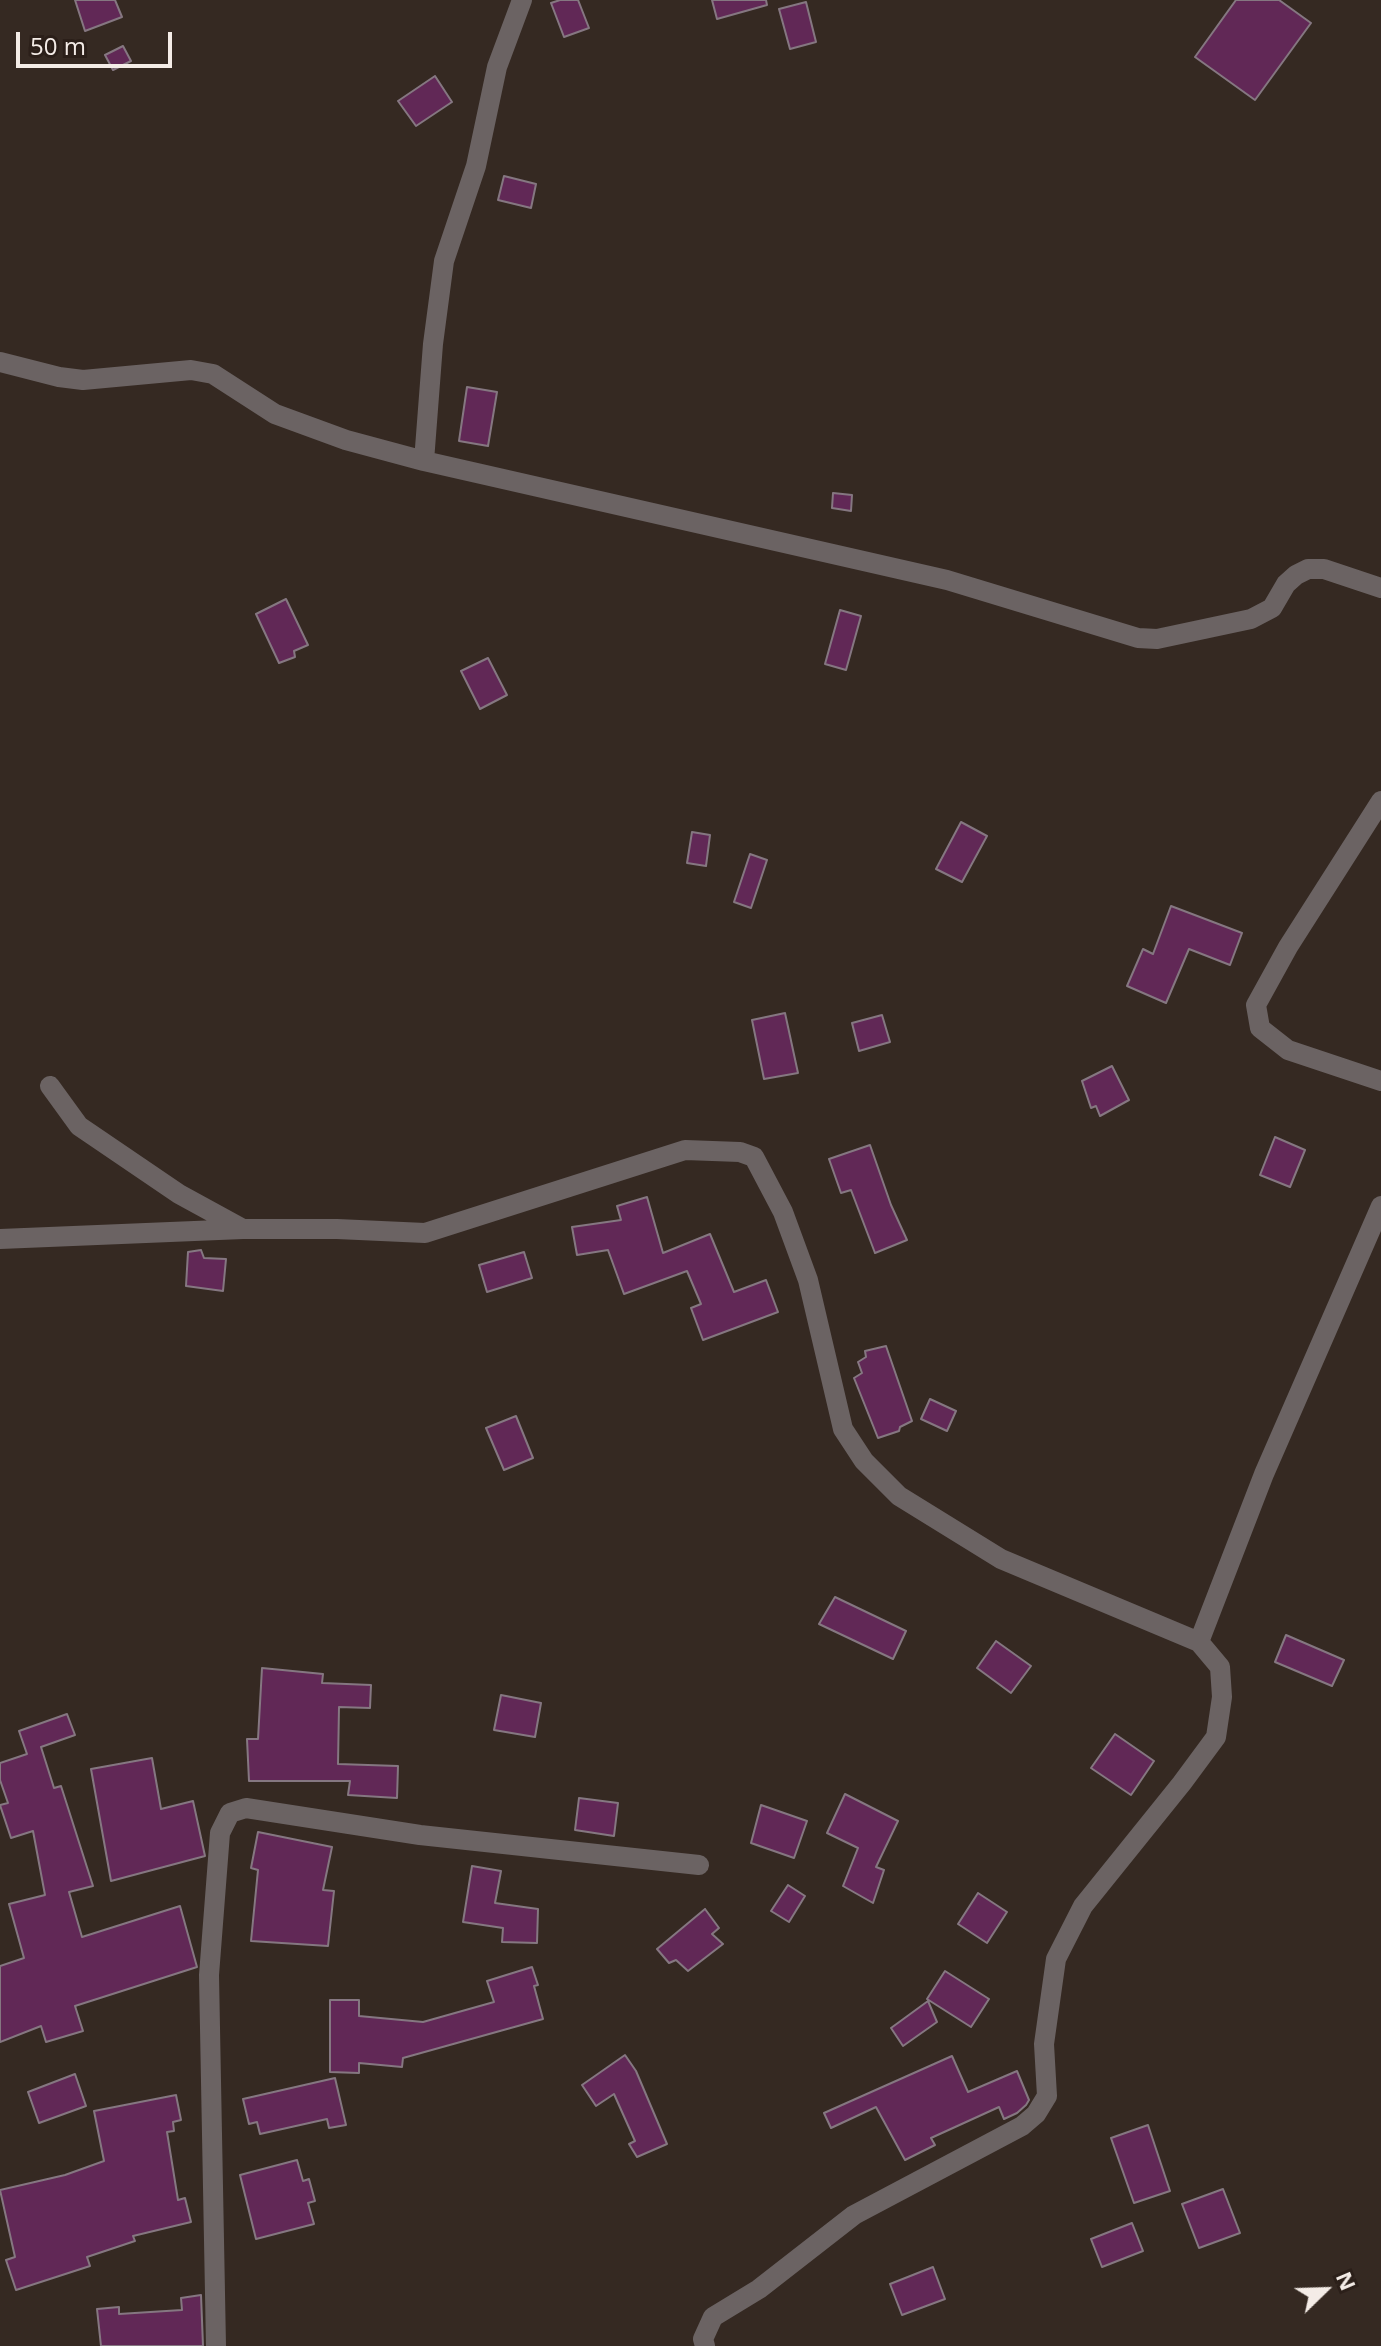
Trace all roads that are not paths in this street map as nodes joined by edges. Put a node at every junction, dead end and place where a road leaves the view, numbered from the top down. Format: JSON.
{"nodes":[{"id":1,"x":522,"y":0,"type":"edge"},
{"id":2,"x":0,"y":362,"type":"edge"},
{"id":3,"x":424,"y":461,"type":"junction"},
{"id":4,"x":1381,"y":588,"type":"edge"},
{"id":5,"x":1381,"y":801,"type":"edge"},
{"id":6,"x":1381,"y":1081,"type":"edge"},
{"id":7,"x":50,"y":1086,"type":"dead end"},
{"id":8,"x":1381,"y":1206,"type":"edge"},
{"id":9,"x":243,"y":1229,"type":"junction"},
{"id":10,"x":0,"y":1239,"type":"edge"},
{"id":11,"x":1199,"y":1642,"type":"junction"},
{"id":12,"x":699,"y":1865,"type":"dead end"},
{"id":13,"x":216,"y":2346,"type":"edge"},
{"id":14,"x":705,"y":2346,"type":"edge"}],
"edges":[{"from":1,"to":3,"type":"street"},
{"from":2,"to":3,"type":"street"},
{"from":3,"to":4,"type":"street"},
{"from":5,"to":6,"type":"street"},
{"from":7,"to":9,"type":"street"},
{"from":8,"to":11,"type":"street"},
{"from":9,"to":10,"type":"street"},
{"from":9,"to":11,"type":"street"},
{"from":11,"to":14,"type":"street"},
{"from":12,"to":13,"type":"street"}]}
